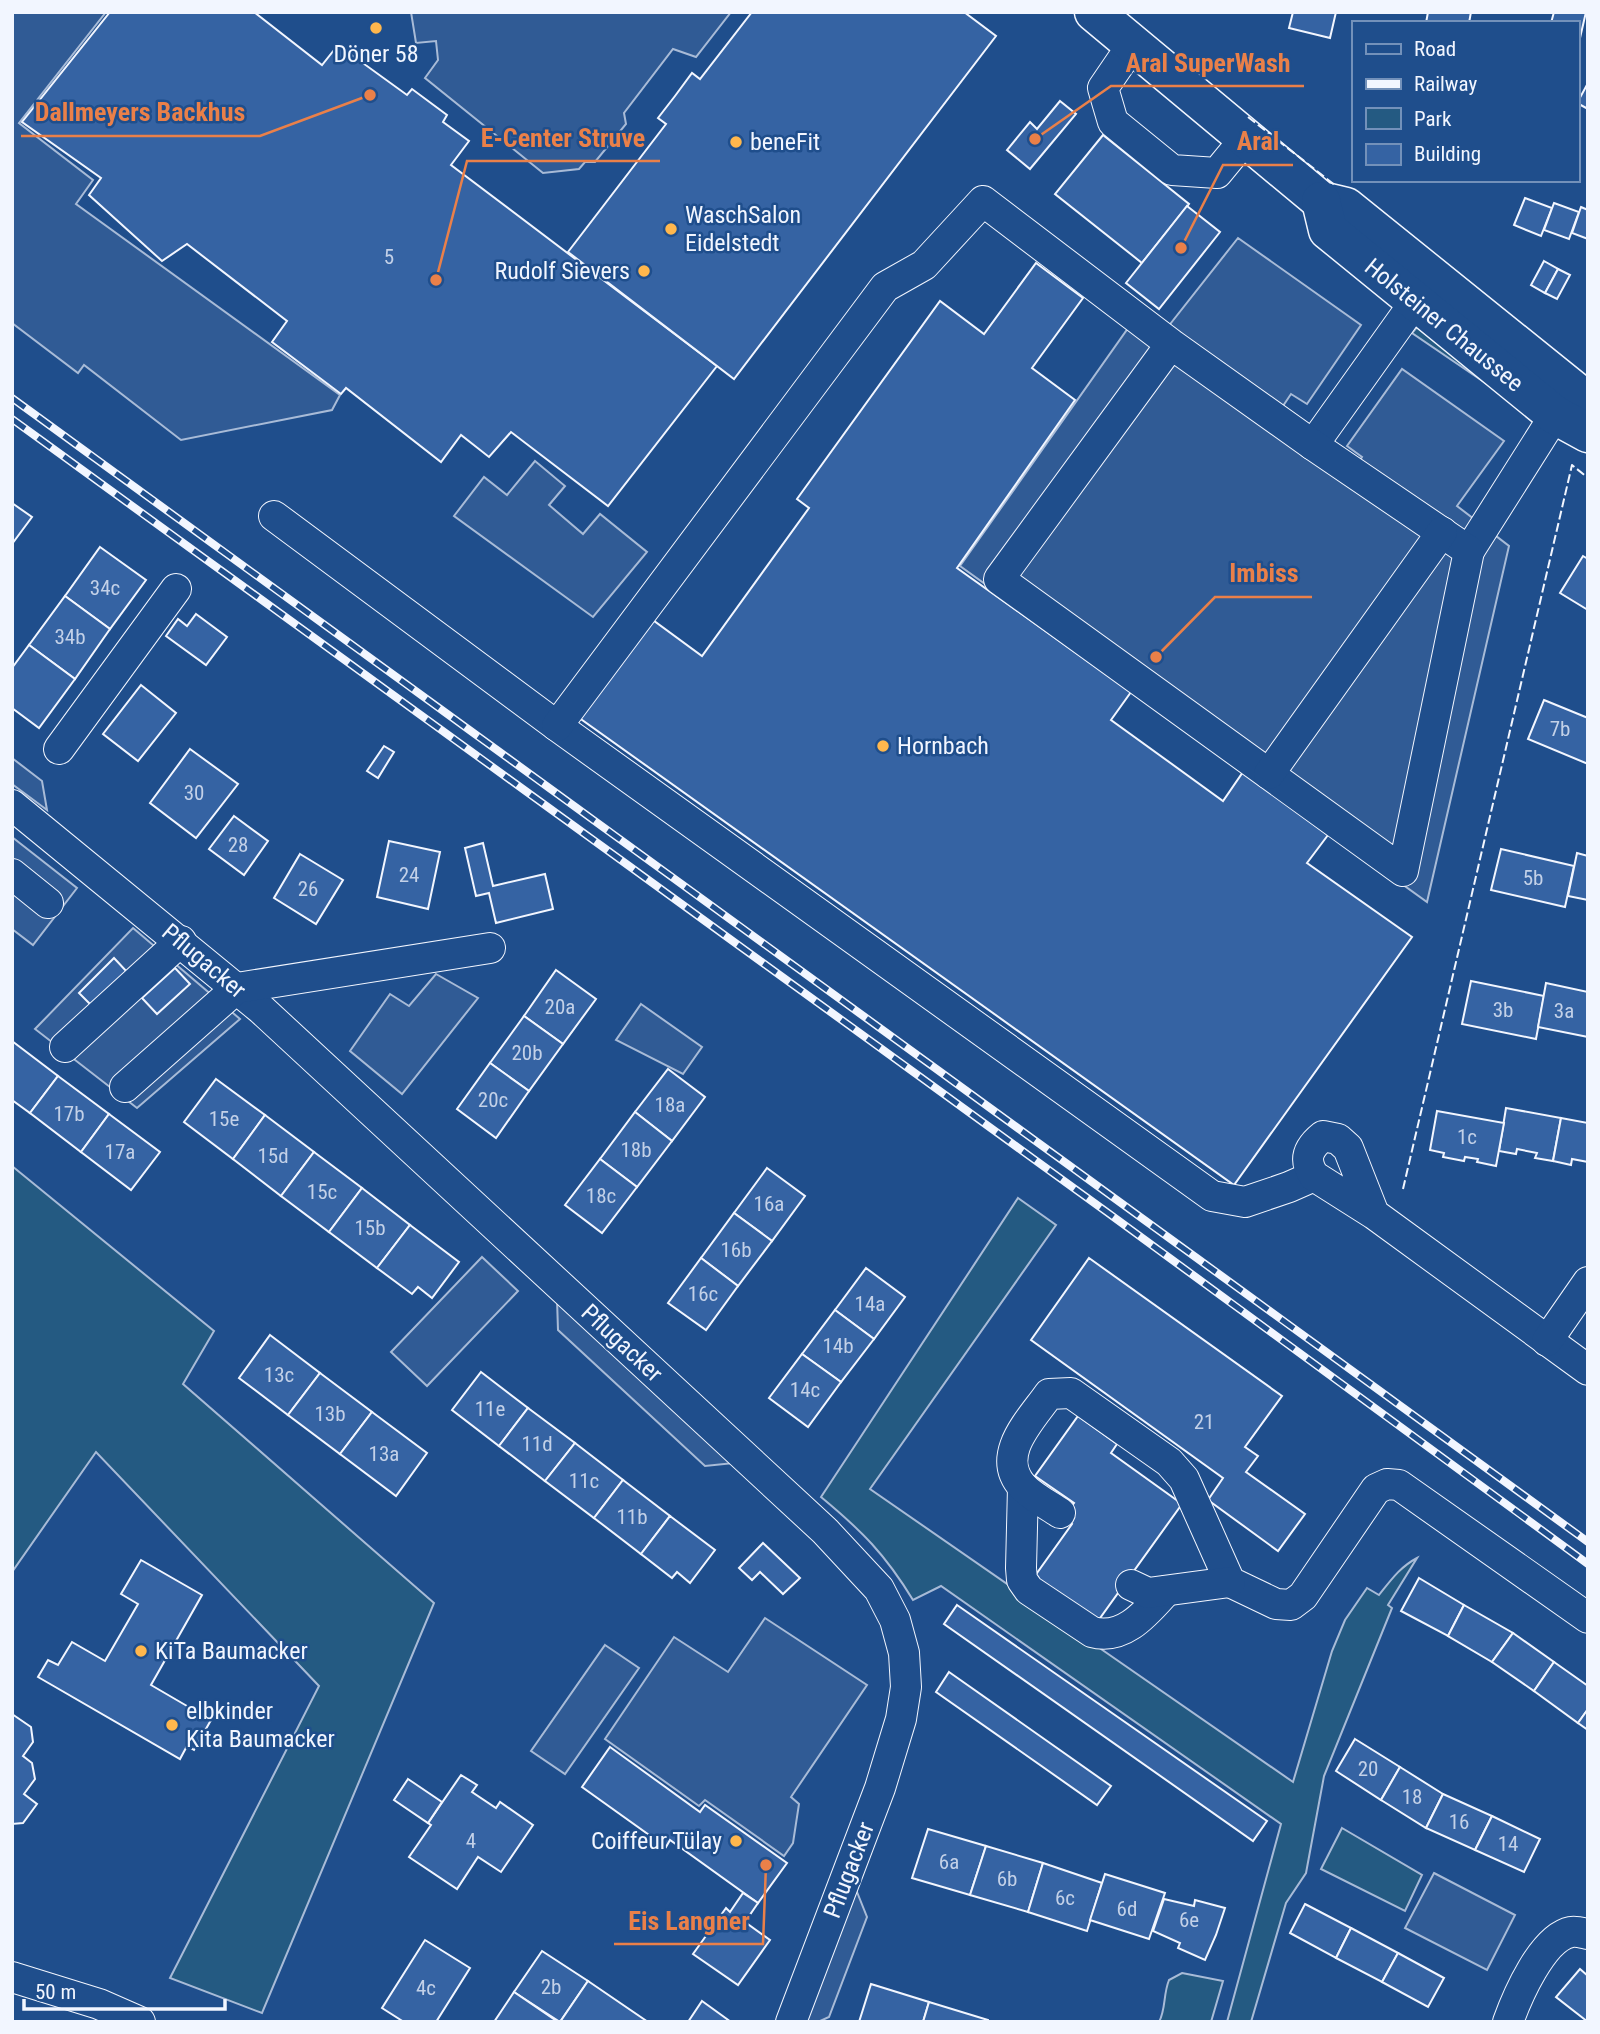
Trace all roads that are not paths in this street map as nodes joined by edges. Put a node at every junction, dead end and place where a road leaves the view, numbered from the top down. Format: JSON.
{"nodes":[{"id":1,"x":1094,"y":12,"type":"edge"},
{"id":2,"x":1133,"y":44,"type":"junction"},
{"id":3,"x":1245,"y":139,"type":"junction"},
{"id":4,"x":1321,"y":201,"type":"junction"},
{"id":5,"x":1415,"y":302,"type":"junction"},
{"id":6,"x":1171,"y":344,"type":"junction"},
{"id":7,"x":1571,"y":408,"type":"edge"},
{"id":8,"x":1588,"y":433,"type":"edge"},
{"id":9,"x":1313,"y":444,"type":"junction"},
{"id":10,"x":274,"y":516,"type":"dead end"},
{"id":11,"x":1442,"y":532,"type":"junction"},
{"id":12,"x":1469,"y":551,"type":"junction"},
{"id":13,"x":176,"y":589,"type":"dead end"},
{"id":14,"x":557,"y":726,"type":"junction"},
{"id":15,"x":59,"y":749,"type":"dead end"},
{"id":16,"x":1269,"y":774,"type":"junction"},
{"id":17,"x":12,"y":805,"type":"edge"},
{"id":18,"x":12,"y":874,"type":"edge"},
{"id":19,"x":48,"y":903,"type":"dead end"},
{"id":20,"x":181,"y":941,"type":"junction"},
{"id":21,"x":490,"y":948,"type":"dead end"},
{"id":22,"x":237,"y":988,"type":"junction"},
{"id":23,"x":65,"y":1047,"type":"dead end"},
{"id":24,"x":125,"y":1087,"type":"dead end"},
{"id":25,"x":1314,"y":1176,"type":"junction"},
{"id":26,"x":1374,"y":1214,"type":"junction"},
{"id":27,"x":1588,"y":1282,"type":"edge"},
{"id":28,"x":1547,"y":1341,"type":"junction"},
{"id":29,"x":1588,"y":1370,"type":"edge"},
{"id":30,"x":1023,"y":1487,"type":"junction"},
{"id":31,"x":1060,"y":1513,"type":"dead end"},
{"id":32,"x":1230,"y":1583,"type":"junction"},
{"id":33,"x":1131,"y":1585,"type":"dead end"},
{"id":34,"x":1166,"y":1591,"type":"junction"},
{"id":35,"x":1588,"y":1618,"type":"edge"},
{"id":36,"x":1580,"y":1933,"type":"edge"},
{"id":37,"x":12,"y":1977,"type":"edge"},
{"id":38,"x":140,"y":2022,"type":"edge"},
{"id":39,"x":791,"y":2022,"type":"edge"},
{"id":40,"x":1508,"y":2022,"type":"edge"}],
"edges":[{"from":1,"to":2,"type":"main road","name":"Holsteiner Chaussee"},
{"from":2,"to":3,"type":"main road","name":"Holsteiner Chaussee"},
{"from":2,"to":3,"type":"street"},
{"from":3,"to":4,"type":"main road","name":"Holsteiner Chaussee"},
{"from":4,"to":5,"type":"main road","name":"Holsteiner Chaussee"},
{"from":4,"to":7,"type":"main road","name":"Holsteiner Chaussee"},
{"from":5,"to":7,"type":"main road","name":"Holsteiner Chaussee"},
{"from":5,"to":9,"type":"street"},
{"from":6,"to":9,"type":"street"},
{"from":6,"to":14,"type":"street"},
{"from":6,"to":16,"type":"street"},
{"from":7,"to":8,"type":"main road","name":"Holsteiner Chaussee"},
{"from":7,"to":12,"type":"street"},
{"from":9,"to":11,"type":"street"},
{"from":10,"to":14,"type":"street"},
{"from":11,"to":12,"type":"street"},
{"from":11,"to":16,"type":"street"},
{"from":12,"to":16,"type":"street"},
{"from":13,"to":15,"type":"street"},
{"from":14,"to":25,"type":"street"},
{"from":17,"to":20,"type":"street","name":"Pflugacker"},
{"from":18,"to":19,"type":"street"},
{"from":20,"to":22,"type":"street","name":"Pflugacker"},
{"from":20,"to":23,"type":"street"},
{"from":21,"to":22,"type":"street"},
{"from":22,"to":24,"type":"street"},
{"from":22,"to":39,"type":"street","name":"Pflugacker"},
{"from":25,"to":26,"type":"street"},
{"from":25,"to":26,"type":"street"},
{"from":26,"to":28,"type":"street"},
{"from":27,"to":28,"type":"street"},
{"from":28,"to":29,"type":"street"},
{"from":30,"to":31,"type":"street"},
{"from":30,"to":32,"type":"street"},
{"from":30,"to":34,"type":"street"},
{"from":32,"to":34,"type":"street"},
{"from":32,"to":35,"type":"street"},
{"from":33,"to":34,"type":"street"},
{"from":36,"to":40,"type":"street"},
{"from":37,"to":38,"type":"street"}]}
